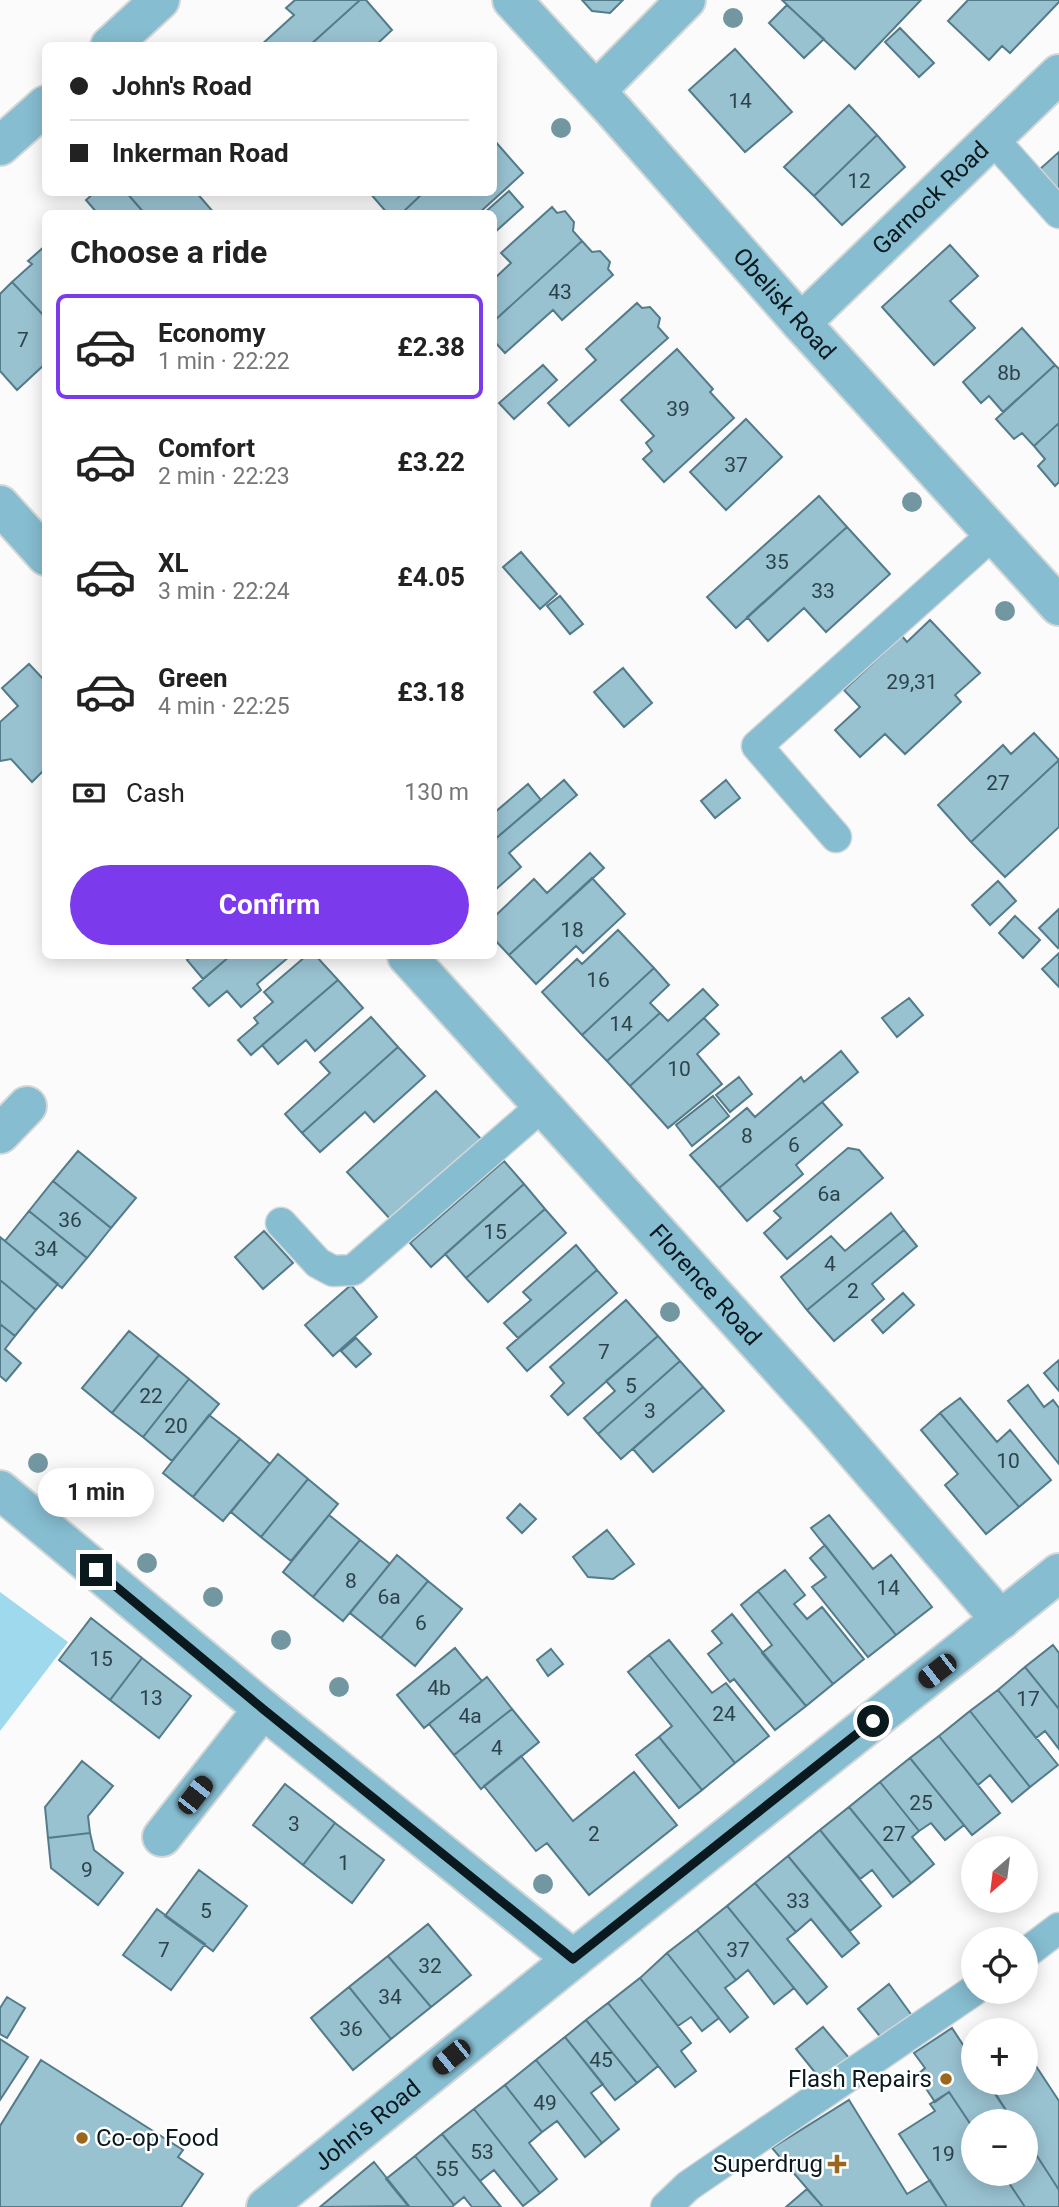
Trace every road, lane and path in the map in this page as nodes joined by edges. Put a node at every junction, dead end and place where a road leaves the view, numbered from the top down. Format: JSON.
{"nodes":[{"id":1,"x":160,"y":0,"type":"edge"},
{"id":2,"x":512,"y":0,"type":"edge"},
{"id":3,"x":686,"y":0,"type":"edge"},
{"id":4,"x":114,"y":42,"type":"edge"},
{"id":5,"x":1059,"y":74,"type":"edge"},
{"id":6,"x":596,"y":91,"type":"junction"},
{"id":7,"x":42,"y":109,"type":"edge"},
{"id":8,"x":992,"y":138,"type":"junction"},
{"id":9,"x":0,"y":146,"type":"edge"},
{"id":10,"x":1059,"y":213,"type":"edge"},
{"id":11,"x":802,"y":323,"type":"junction"},
{"id":12,"x":0,"y":505,"type":"edge"},
{"id":13,"x":993,"y":534,"type":"junction"},
{"id":14,"x":42,"y":552,"type":"edge"},
{"id":15,"x":1059,"y":606,"type":"edge"},
{"id":16,"x":836,"y":837,"type":"dead end"},
{"id":17,"x":410,"y":959,"type":"edge"},
{"id":18,"x":27,"y":1105,"type":"dead end"},
{"id":19,"x":542,"y":1106,"type":"junction"},
{"id":20,"x":0,"y":1134,"type":"edge"},
{"id":21,"x":281,"y":1223,"type":"dead end"},
{"id":22,"x":0,"y":1490,"type":"edge"},
{"id":23,"x":1059,"y":1573,"type":"edge"},
{"id":24,"x":1001,"y":1620,"type":"junction"},
{"id":25,"x":263,"y":1709,"type":"junction"},
{"id":26,"x":162,"y":1837,"type":"dead end"},
{"id":27,"x":1059,"y":1928,"type":"edge"},
{"id":28,"x":1038,"y":1944,"type":"edge"},
{"id":29,"x":573,"y":1959,"type":"junction"},
{"id":30,"x":961,"y":1999,"type":"edge"},
{"id":31,"x":266,"y":2207,"type":"edge"},
{"id":32,"x":666,"y":2207,"type":"edge"}],
"edges":[{"from":1,"to":4,"type":"street"},
{"from":2,"to":6,"type":"street","name":"Obelisk Road"},
{"from":3,"to":6,"type":"street"},
{"from":5,"to":8,"type":"street","name":"Garnock Road"},
{"from":6,"to":11,"type":"street","name":"Obelisk Road"},
{"from":7,"to":9,"type":"street"},
{"from":8,"to":10,"type":"lane"},
{"from":8,"to":11,"type":"street","name":"Garnock Road"},
{"from":11,"to":13,"type":"street","name":"Obelisk Road"},
{"from":12,"to":14,"type":"street"},
{"from":13,"to":15,"type":"street","name":"Obelisk Road"},
{"from":13,"to":16,"type":"lane"},
{"from":17,"to":19,"type":"street","name":"Florence Road"},
{"from":18,"to":20,"type":"street"},
{"from":19,"to":21,"type":"lane"},
{"from":19,"to":24,"type":"street","name":"Florence Road"},
{"from":22,"to":25,"type":"street"},
{"from":23,"to":24,"type":"street","name":"John's Road"},
{"from":24,"to":29,"type":"street","name":"John's Road"},
{"from":25,"to":26,"type":"street"},
{"from":25,"to":29,"type":"street"},
{"from":27,"to":28,"type":"lane"},
{"from":29,"to":31,"type":"street","name":"John's Road"},
{"from":30,"to":32,"type":"lane"}]}
